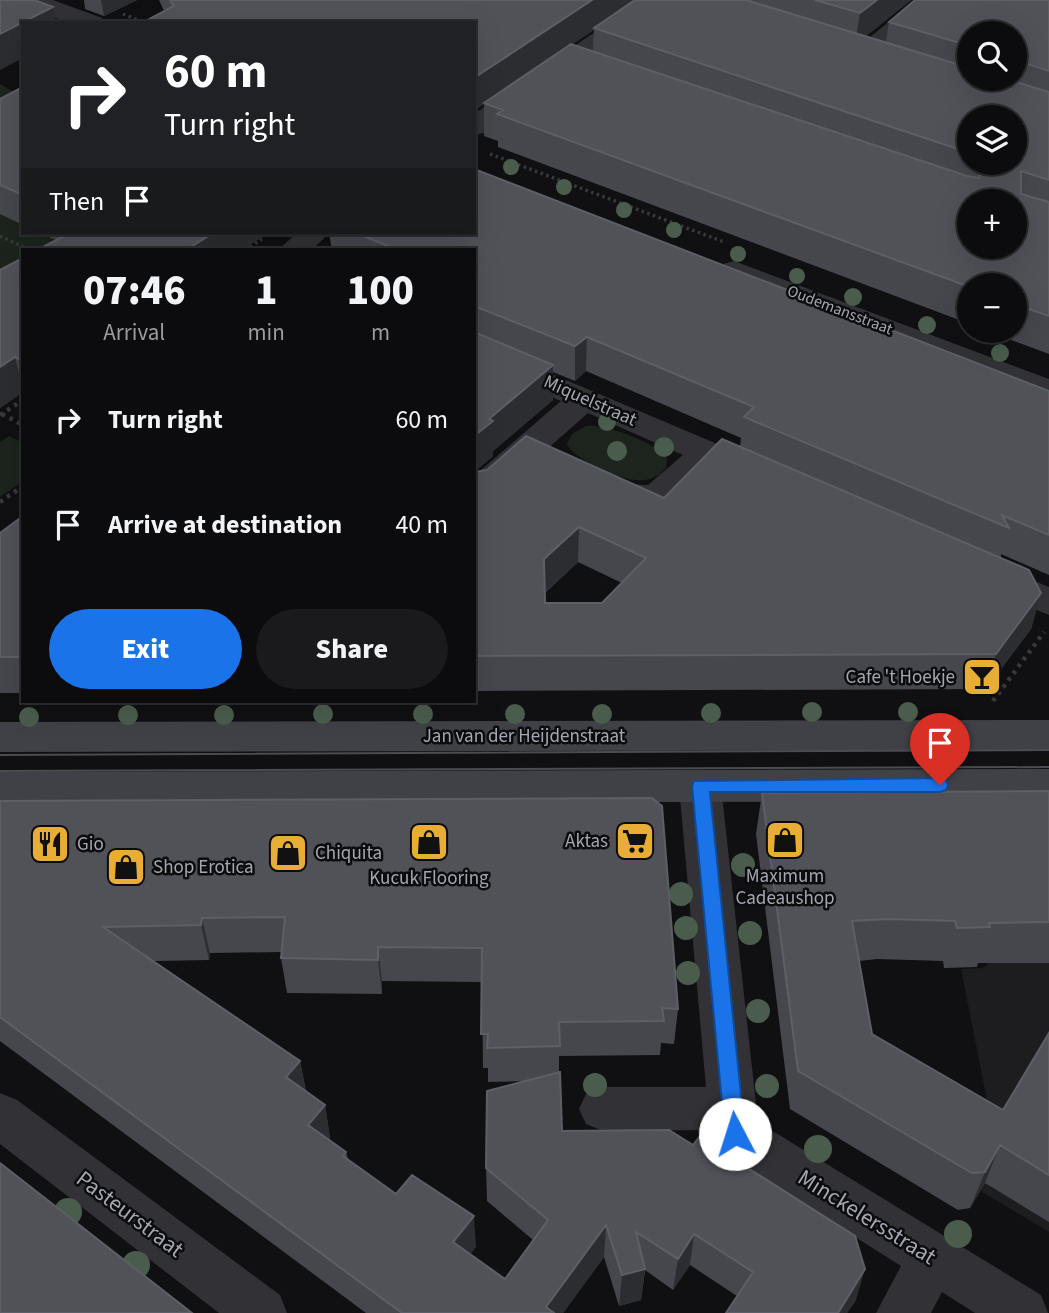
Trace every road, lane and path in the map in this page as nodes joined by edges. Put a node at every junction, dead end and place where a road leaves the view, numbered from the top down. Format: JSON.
{"nodes":[{"id":1,"x":30,"y":0,"type":"edge"},
{"id":2,"x":658,"y":0,"type":"edge"},
{"id":3,"x":930,"y":0,"type":"edge"},
{"id":4,"x":88,"y":21,"type":"edge"},
{"id":5,"x":833,"y":50,"type":"edge"},
{"id":6,"x":860,"y":58,"type":"junction"},
{"id":7,"x":885,"y":66,"type":"edge"},
{"id":8,"x":476,"y":126,"type":"edge"},
{"id":9,"x":312,"y":235,"type":"edge"},
{"id":10,"x":0,"y":236,"type":"edge"},
{"id":11,"x":26,"y":248,"type":"edge"},
{"id":12,"x":296,"y":248,"type":"edge"},
{"id":13,"x":709,"y":260,"type":"edge"},
{"id":14,"x":476,"y":352,"type":"edge"},
{"id":15,"x":1049,"y":391,"type":"edge"},
{"id":16,"x":584,"y":399,"type":"junction"},
{"id":17,"x":21,"y":401,"type":"edge"},
{"id":18,"x":1,"y":414,"type":"edge"},
{"id":19,"x":21,"y":424,"type":"edge"},
{"id":20,"x":526,"y":450,"type":"junction"},
{"id":21,"x":706,"y":452,"type":"junction"},
{"id":22,"x":782,"y":485,"type":"edge"},
{"id":23,"x":21,"y":487,"type":"edge"},
{"id":24,"x":476,"y":493,"type":"edge"},
{"id":25,"x":0,"y":502,"type":"edge"},
{"id":26,"x":960,"y":563,"type":"edge"},
{"id":27,"x":1049,"y":602,"type":"edge"},
{"id":28,"x":1049,"y":626,"type":"edge"},
{"id":29,"x":968,"y":735,"type":"junction"},
{"id":30,"x":1049,"y":735,"type":"edge"},
{"id":31,"x":0,"y":737,"type":"edge"},
{"id":32,"x":1048,"y":785,"type":"edge"},
{"id":33,"x":701,"y":786,"type":"junction"},
{"id":34,"x":0,"y":788,"type":"edge"},
{"id":35,"x":732,"y":1108,"type":"junction"},
{"id":36,"x":603,"y":1109,"type":"dead end"},
{"id":37,"x":0,"y":1115,"type":"edge"},
{"id":38,"x":934,"y":1258,"type":"junction"},
{"id":39,"x":261,"y":1313,"type":"edge"},
{"id":40,"x":902,"y":1313,"type":"edge"},
{"id":41,"x":1022,"y":1313,"type":"edge"}],
"edges":[{"from":1,"to":4,"type":"street"},
{"from":2,"to":8,"type":"street"},
{"from":3,"to":6,"type":"street"},
{"from":5,"to":6,"type":"street"},
{"from":6,"to":7,"type":"street"},
{"from":9,"to":12,"type":"street"},
{"from":10,"to":11,"type":"path"},
{"from":13,"to":15,"type":"street","name":"Oudemansstraat"},
{"from":14,"to":16,"type":"street","name":"Miquelstraat"},
{"from":16,"to":20,"type":"street"},
{"from":16,"to":21,"type":"street","name":"Miquelstraat"},
{"from":17,"to":18,"type":"path"},
{"from":18,"to":19,"type":"path"},
{"from":20,"to":21,"type":"street"},
{"from":20,"to":24,"type":"street"},
{"from":21,"to":22,"type":"street","name":"Miquelstraat"},
{"from":23,"to":25,"type":"path"},
{"from":26,"to":27,"type":"street"},
{"from":28,"to":29,"type":"path"},
{"from":29,"to":30,"type":"street","name":"Jan van der Heijdenstraat"},
{"from":29,"to":31,"type":"street","name":"Jan van der Heijdenstraat"},
{"from":32,"to":33,"type":"street"},
{"from":33,"to":34,"type":"street"},
{"from":33,"to":35,"type":"street","name":"Minckelersstraat"},
{"from":35,"to":36,"type":"street"},
{"from":35,"to":38,"type":"street","name":"Minckelersstraat"},
{"from":37,"to":39,"type":"street","name":"Pasteurstraat"},
{"from":38,"to":40,"type":"street"},
{"from":38,"to":41,"type":"street","name":"Minckelersstraat"}]}
